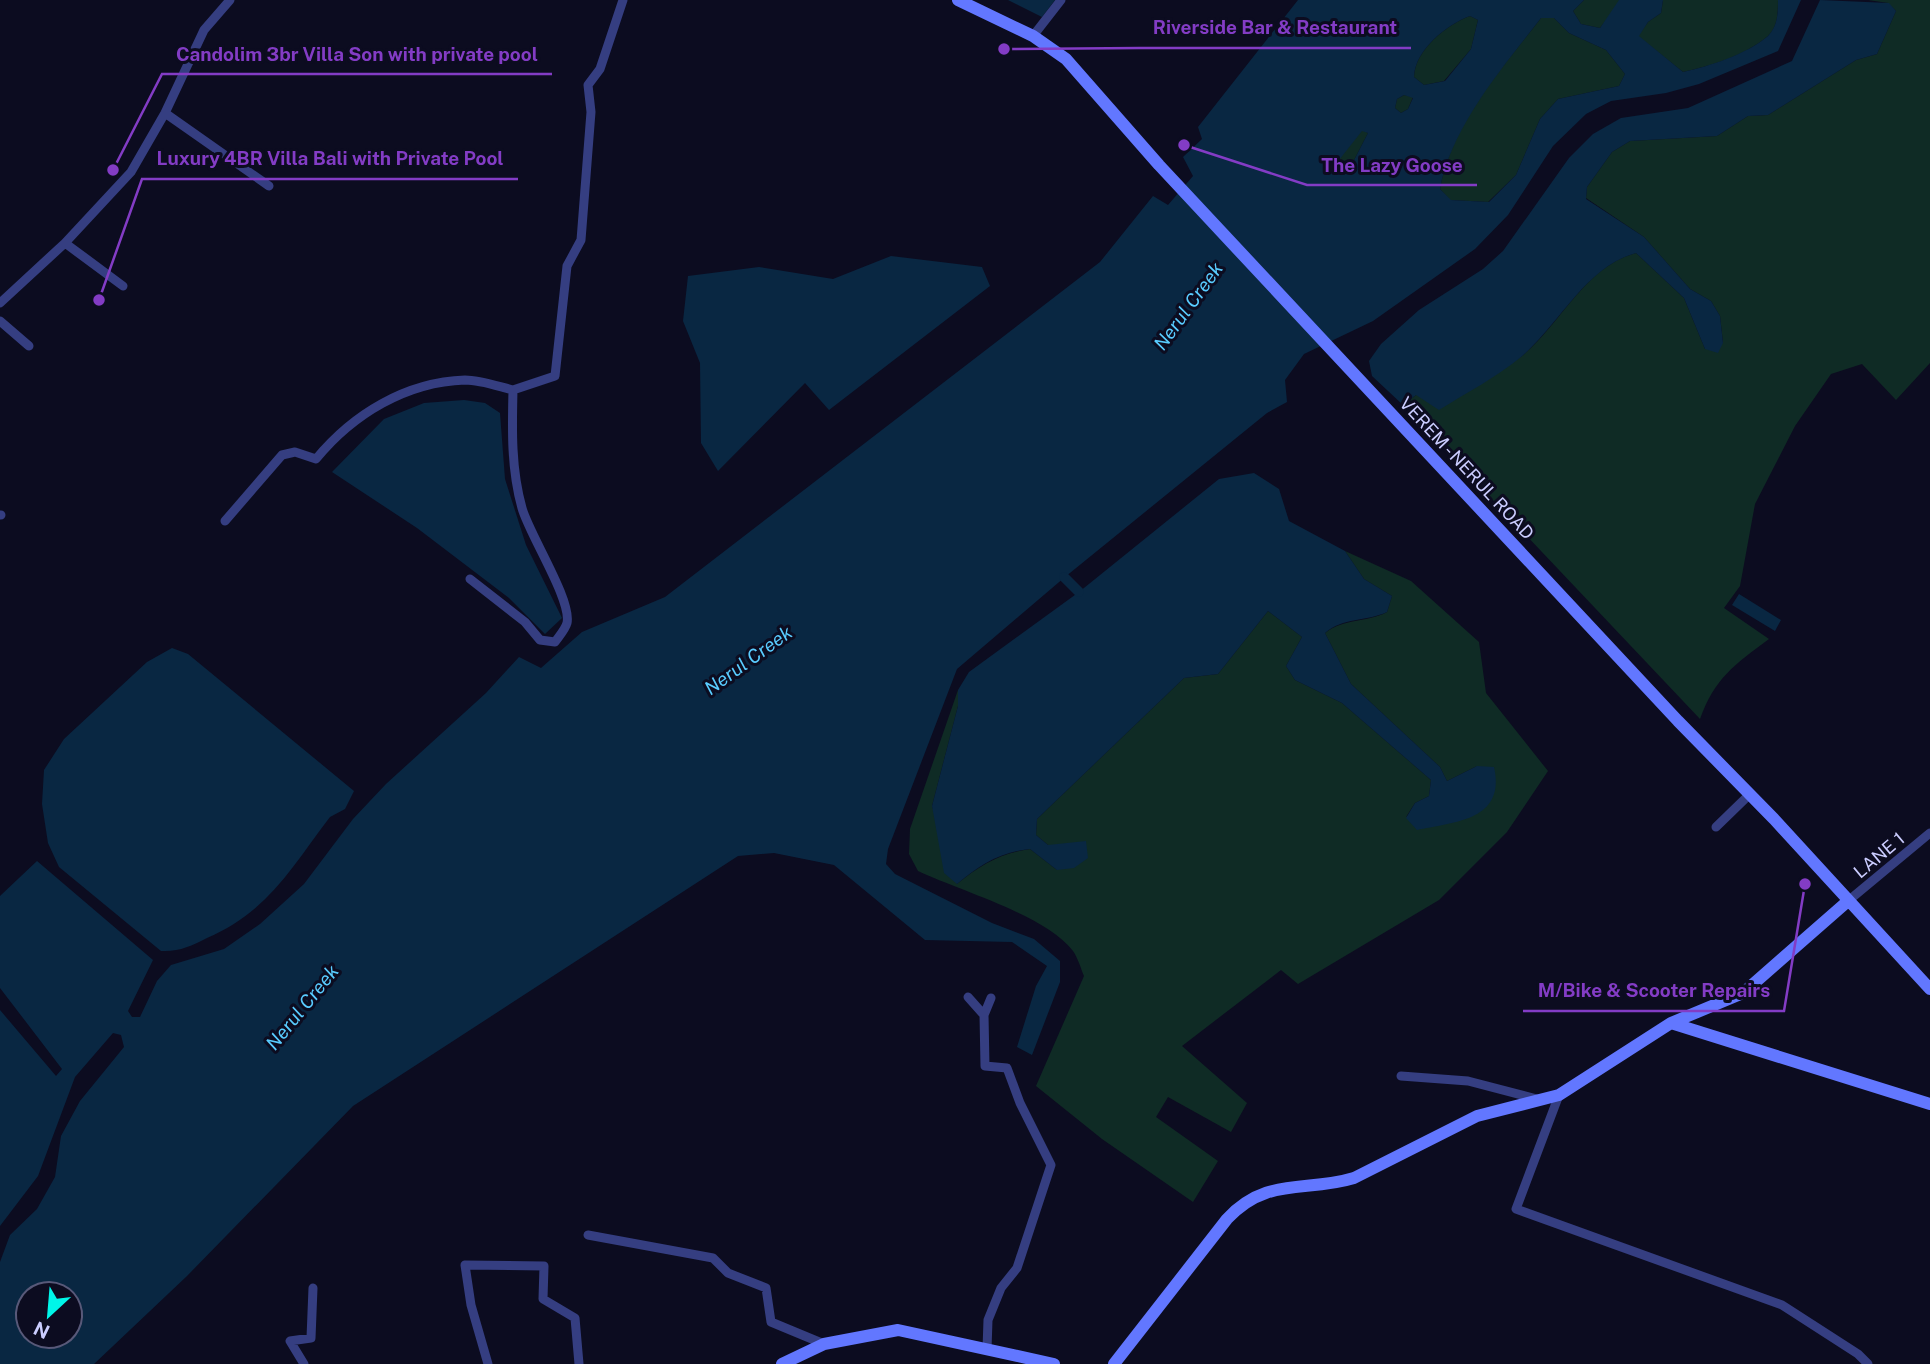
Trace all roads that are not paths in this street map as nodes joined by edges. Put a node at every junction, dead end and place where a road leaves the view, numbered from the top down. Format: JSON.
{"nodes":[{"id":1,"x":230,"y":0,"type":"edge"},
{"id":2,"x":623,"y":0,"type":"edge"},
{"id":3,"x":958,"y":0,"type":"edge"},
{"id":4,"x":1061,"y":0,"type":"edge"},
{"id":5,"x":221,"y":5,"type":"edge"},
{"id":6,"x":1033,"y":36,"type":"junction"},
{"id":7,"x":165,"y":113,"type":"junction"},
{"id":8,"x":269,"y":186,"type":"dead end"},
{"id":9,"x":65,"y":243,"type":"junction"},
{"id":10,"x":124,"y":286,"type":"dead end"},
{"id":11,"x":0,"y":303,"type":"edge"},
{"id":12,"x":0,"y":321,"type":"edge"},
{"id":13,"x":29,"y":346,"type":"dead end"},
{"id":14,"x":513,"y":390,"type":"junction"},
{"id":15,"x":225,"y":521,"type":"dead end"},
{"id":16,"x":470,"y":579,"type":"dead end"},
{"id":17,"x":1750,"y":794,"type":"junction"},
{"id":18,"x":1716,"y":827,"type":"dead end"},
{"id":19,"x":1930,"y":833,"type":"edge"},
{"id":20,"x":1848,"y":901,"type":"junction"},
{"id":21,"x":1930,"y":989,"type":"edge"},
{"id":22,"x":968,"y":997,"type":"dead end"},
{"id":23,"x":991,"y":998,"type":"dead end"},
{"id":24,"x":984,"y":1015,"type":"junction"},
{"id":25,"x":1671,"y":1023,"type":"junction"},
{"id":26,"x":1401,"y":1076,"type":"dead end"},
{"id":27,"x":1559,"y":1095,"type":"junction"},
{"id":28,"x":1544,"y":1101,"type":"junction"},
{"id":29,"x":1930,"y":1104,"type":"edge"},
{"id":30,"x":588,"y":1235,"type":"dead end"},
{"id":31,"x":313,"y":1288,"type":"dead end"},
{"id":32,"x":824,"y":1344,"type":"junction"},
{"id":33,"x":986,"y":1349,"type":"junction"},
{"id":34,"x":304,"y":1364,"type":"edge"},
{"id":35,"x":488,"y":1364,"type":"edge"},
{"id":36,"x":579,"y":1364,"type":"edge"},
{"id":37,"x":782,"y":1364,"type":"edge"},
{"id":38,"x":1054,"y":1364,"type":"edge"},
{"id":39,"x":1115,"y":1364,"type":"edge"},
{"id":40,"x":1868,"y":1364,"type":"edge"}],
"edges":[{"from":1,"to":5,"type":"street"},
{"from":2,"to":14,"type":"street"},
{"from":3,"to":6,"type":"main road","name":"VEREM - NERUL ROAD"},
{"from":4,"to":6,"type":"street"},
{"from":5,"to":7,"type":"street"},
{"from":6,"to":17,"type":"main road","name":"VEREM - NERUL ROAD"},
{"from":7,"to":8,"type":"street"},
{"from":7,"to":9,"type":"street"},
{"from":9,"to":10,"type":"street"},
{"from":9,"to":11,"type":"street"},
{"from":12,"to":13,"type":"street"},
{"from":14,"to":15,"type":"street"},
{"from":14,"to":16,"type":"street"},
{"from":17,"to":18,"type":"street"},
{"from":17,"to":20,"type":"main road","name":"VEREM - NERUL ROAD"},
{"from":19,"to":20,"type":"street","name":"LANE 1"},
{"from":20,"to":21,"type":"main road","name":"VEREM - NERUL ROAD"},
{"from":20,"to":25,"type":"main road"},
{"from":22,"to":24,"type":"street"},
{"from":23,"to":24,"type":"street"},
{"from":24,"to":33,"type":"street"},
{"from":25,"to":27,"type":"main road"},
{"from":25,"to":29,"type":"main road"},
{"from":26,"to":28,"type":"street"},
{"from":27,"to":28,"type":"main road"},
{"from":27,"to":40,"type":"street"},
{"from":28,"to":39,"type":"main road"},
{"from":30,"to":32,"type":"street"},
{"from":31,"to":34,"type":"street"},
{"from":32,"to":33,"type":"main road"},
{"from":32,"to":37,"type":"main road"},
{"from":33,"to":38,"type":"main road"},
{"from":35,"to":36,"type":"street"}]}
